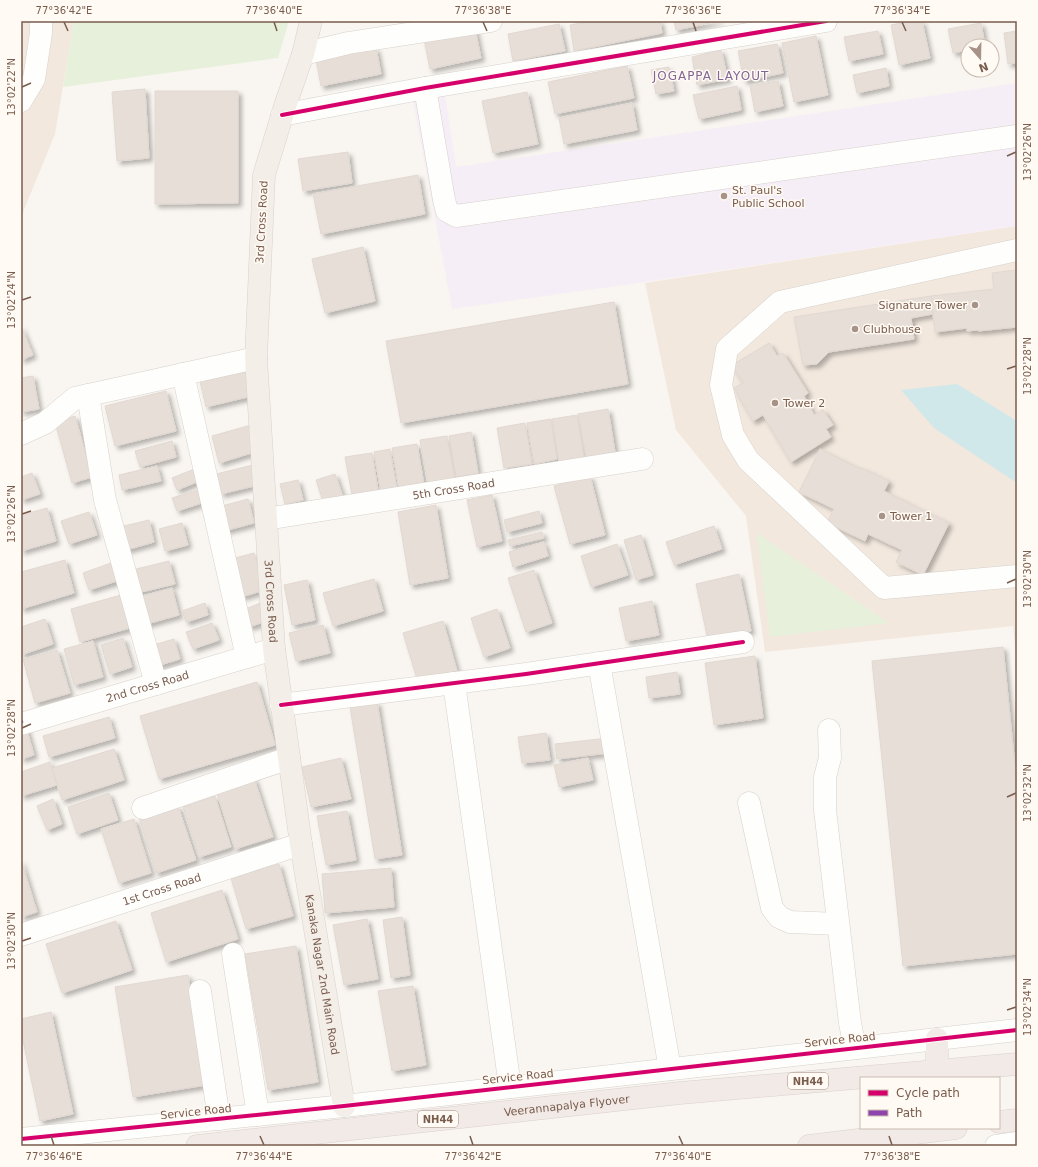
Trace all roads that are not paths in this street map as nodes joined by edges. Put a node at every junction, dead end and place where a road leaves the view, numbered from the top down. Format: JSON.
{"nodes":[{"id":1,"x":41,"y":21,"type":"edge"},
{"id":2,"x":311,"y":21,"type":"edge"},
{"id":3,"x":490,"y":21,"type":"edge"},
{"id":4,"x":826,"y":21,"type":"edge"},
{"id":5,"x":303,"y":54,"type":"junction"},
{"id":6,"x":425,"y":88,"type":"junction"},
{"id":7,"x":21,"y":101,"type":"edge"},
{"id":8,"x":282,"y":115,"type":"junction"},
{"id":9,"x":1017,"y":136,"type":"edge"},
{"id":10,"x":1017,"y":250,"type":"edge"},
{"id":11,"x":256,"y":358,"type":"junction"},
{"id":12,"x":183,"y":374,"type":"junction"},
{"id":13,"x":88,"y":395,"type":"junction"},
{"id":14,"x":21,"y":434,"type":"edge"},
{"id":15,"x":642,"y":459,"type":"dead end"},
{"id":16,"x":266,"y":520,"type":"junction"},
{"id":17,"x":1017,"y":576,"type":"edge"},
{"id":18,"x":743,"y":642,"type":"dead end"},
{"id":19,"x":274,"y":649,"type":"junction"},
{"id":20,"x":247,"y":657,"type":"junction"},
{"id":21,"x":599,"y":663,"type":"junction"},
{"id":22,"x":454,"y":683,"type":"junction"},
{"id":23,"x":156,"y":684,"type":"junction"},
{"id":24,"x":281,"y":705,"type":"junction"},
{"id":25,"x":21,"y":722,"type":"edge"},
{"id":26,"x":829,"y":730,"type":"dead end"},
{"id":27,"x":289,"y":758,"type":"junction"},
{"id":28,"x":749,"y":803,"type":"dead end"},
{"id":29,"x":143,"y":808,"type":"dead end"},
{"id":30,"x":301,"y":844,"type":"junction"},
{"id":31,"x":838,"y":924,"type":"junction"},
{"id":32,"x":21,"y":935,"type":"edge"},
{"id":33,"x":233,"y":954,"type":"dead end"},
{"id":34,"x":200,"y":991,"type":"dead end"},
{"id":35,"x":1017,"y":1030,"type":"edge"},
{"id":36,"x":937,"y":1039,"type":"junction"},
{"id":37,"x":855,"y":1048,"type":"junction"},
{"id":38,"x":1017,"y":1064,"type":"edge"},
{"id":39,"x":670,"y":1069,"type":"junction"},
{"id":40,"x":937,"y":1070,"type":"junction"},
{"id":41,"x":510,"y":1087,"type":"junction"},
{"id":42,"x":344,"y":1106,"type":"junction"},
{"id":43,"x":258,"y":1115,"type":"junction"},
{"id":44,"x":219,"y":1119,"type":"junction"},
{"id":45,"x":1017,"y":1120,"type":"edge"},
{"id":46,"x":1000,"y":1122,"type":"edge"},
{"id":47,"x":952,"y":1129,"type":"edge"},
{"id":48,"x":21,"y":1139,"type":"edge"},
{"id":49,"x":916,"y":1139,"type":"edge"},
{"id":50,"x":1017,"y":1143,"type":"edge"},
{"id":51,"x":197,"y":1146,"type":"edge"},
{"id":52,"x":809,"y":1146,"type":"edge"},
{"id":53,"x":996,"y":1146,"type":"edge"}],
"edges":[{"from":1,"to":7,"type":"street"},
{"from":2,"to":5,"type":"main road","name":"3rd Cross Road"},
{"from":3,"to":5,"type":"street"},
{"from":4,"to":6,"type":"street"},
{"from":5,"to":8,"type":"main road","name":"3rd Cross Road"},
{"from":6,"to":8,"type":"street"},
{"from":6,"to":9,"type":"street"},
{"from":8,"to":11,"type":"main road","name":"3rd Cross Road"},
{"from":10,"to":17,"type":"street"},
{"from":11,"to":12,"type":"street"},
{"from":11,"to":16,"type":"main road","name":"3rd Cross Road"},
{"from":12,"to":13,"type":"street"},
{"from":12,"to":20,"type":"street"},
{"from":13,"to":14,"type":"street"},
{"from":13,"to":23,"type":"street"},
{"from":15,"to":16,"type":"street","name":"5th Cross Road"},
{"from":16,"to":19,"type":"main road","name":"3rd Cross Road"},
{"from":18,"to":21,"type":"street"},
{"from":19,"to":20,"type":"street","name":"2nd Cross Road"},
{"from":19,"to":24,"type":"main road","name":"3rd Cross Road"},
{"from":20,"to":23,"type":"street","name":"2nd Cross Road"},
{"from":21,"to":22,"type":"street"},
{"from":21,"to":39,"type":"street"},
{"from":22,"to":24,"type":"street"},
{"from":22,"to":41,"type":"street"},
{"from":23,"to":25,"type":"street","name":"2nd Cross Road"},
{"from":24,"to":27,"type":"main road","name":"3rd Cross Road"},
{"from":26,"to":31,"type":"street"},
{"from":27,"to":29,"type":"street"},
{"from":27,"to":30,"type":"main road","name":"3rd Cross Road"},
{"from":28,"to":31,"type":"street"},
{"from":30,"to":32,"type":"street","name":"1st Cross Road"},
{"from":30,"to":42,"type":"main road","name":"Kanaka Nagar 2nd Main Road"},
{"from":31,"to":37,"type":"street"},
{"from":33,"to":43,"type":"street"},
{"from":34,"to":44,"type":"street"},
{"from":35,"to":36,"type":"street","name":"Service Road"},
{"from":36,"to":37,"type":"street","name":"Service Road"},
{"from":36,"to":40,"type":"highway"},
{"from":37,"to":39,"type":"street","name":"Service Road"},
{"from":38,"to":40,"type":"highway","number":"NH44"},
{"from":39,"to":41,"type":"street","name":"Service Road"},
{"from":40,"to":51,"type":"highway","name":"Veerannapalya Flyover","number":"NH44"},
{"from":41,"to":42,"type":"street","name":"Service Road"},
{"from":42,"to":43,"type":"street","name":"Service Road"},
{"from":43,"to":44,"type":"street","name":"Service Road"},
{"from":44,"to":48,"type":"street","name":"Service Road"},
{"from":45,"to":46,"type":"highway"},
{"from":47,"to":49,"type":"highway"},
{"from":49,"to":52,"type":"highway"},
{"from":50,"to":53,"type":"street"}]}
